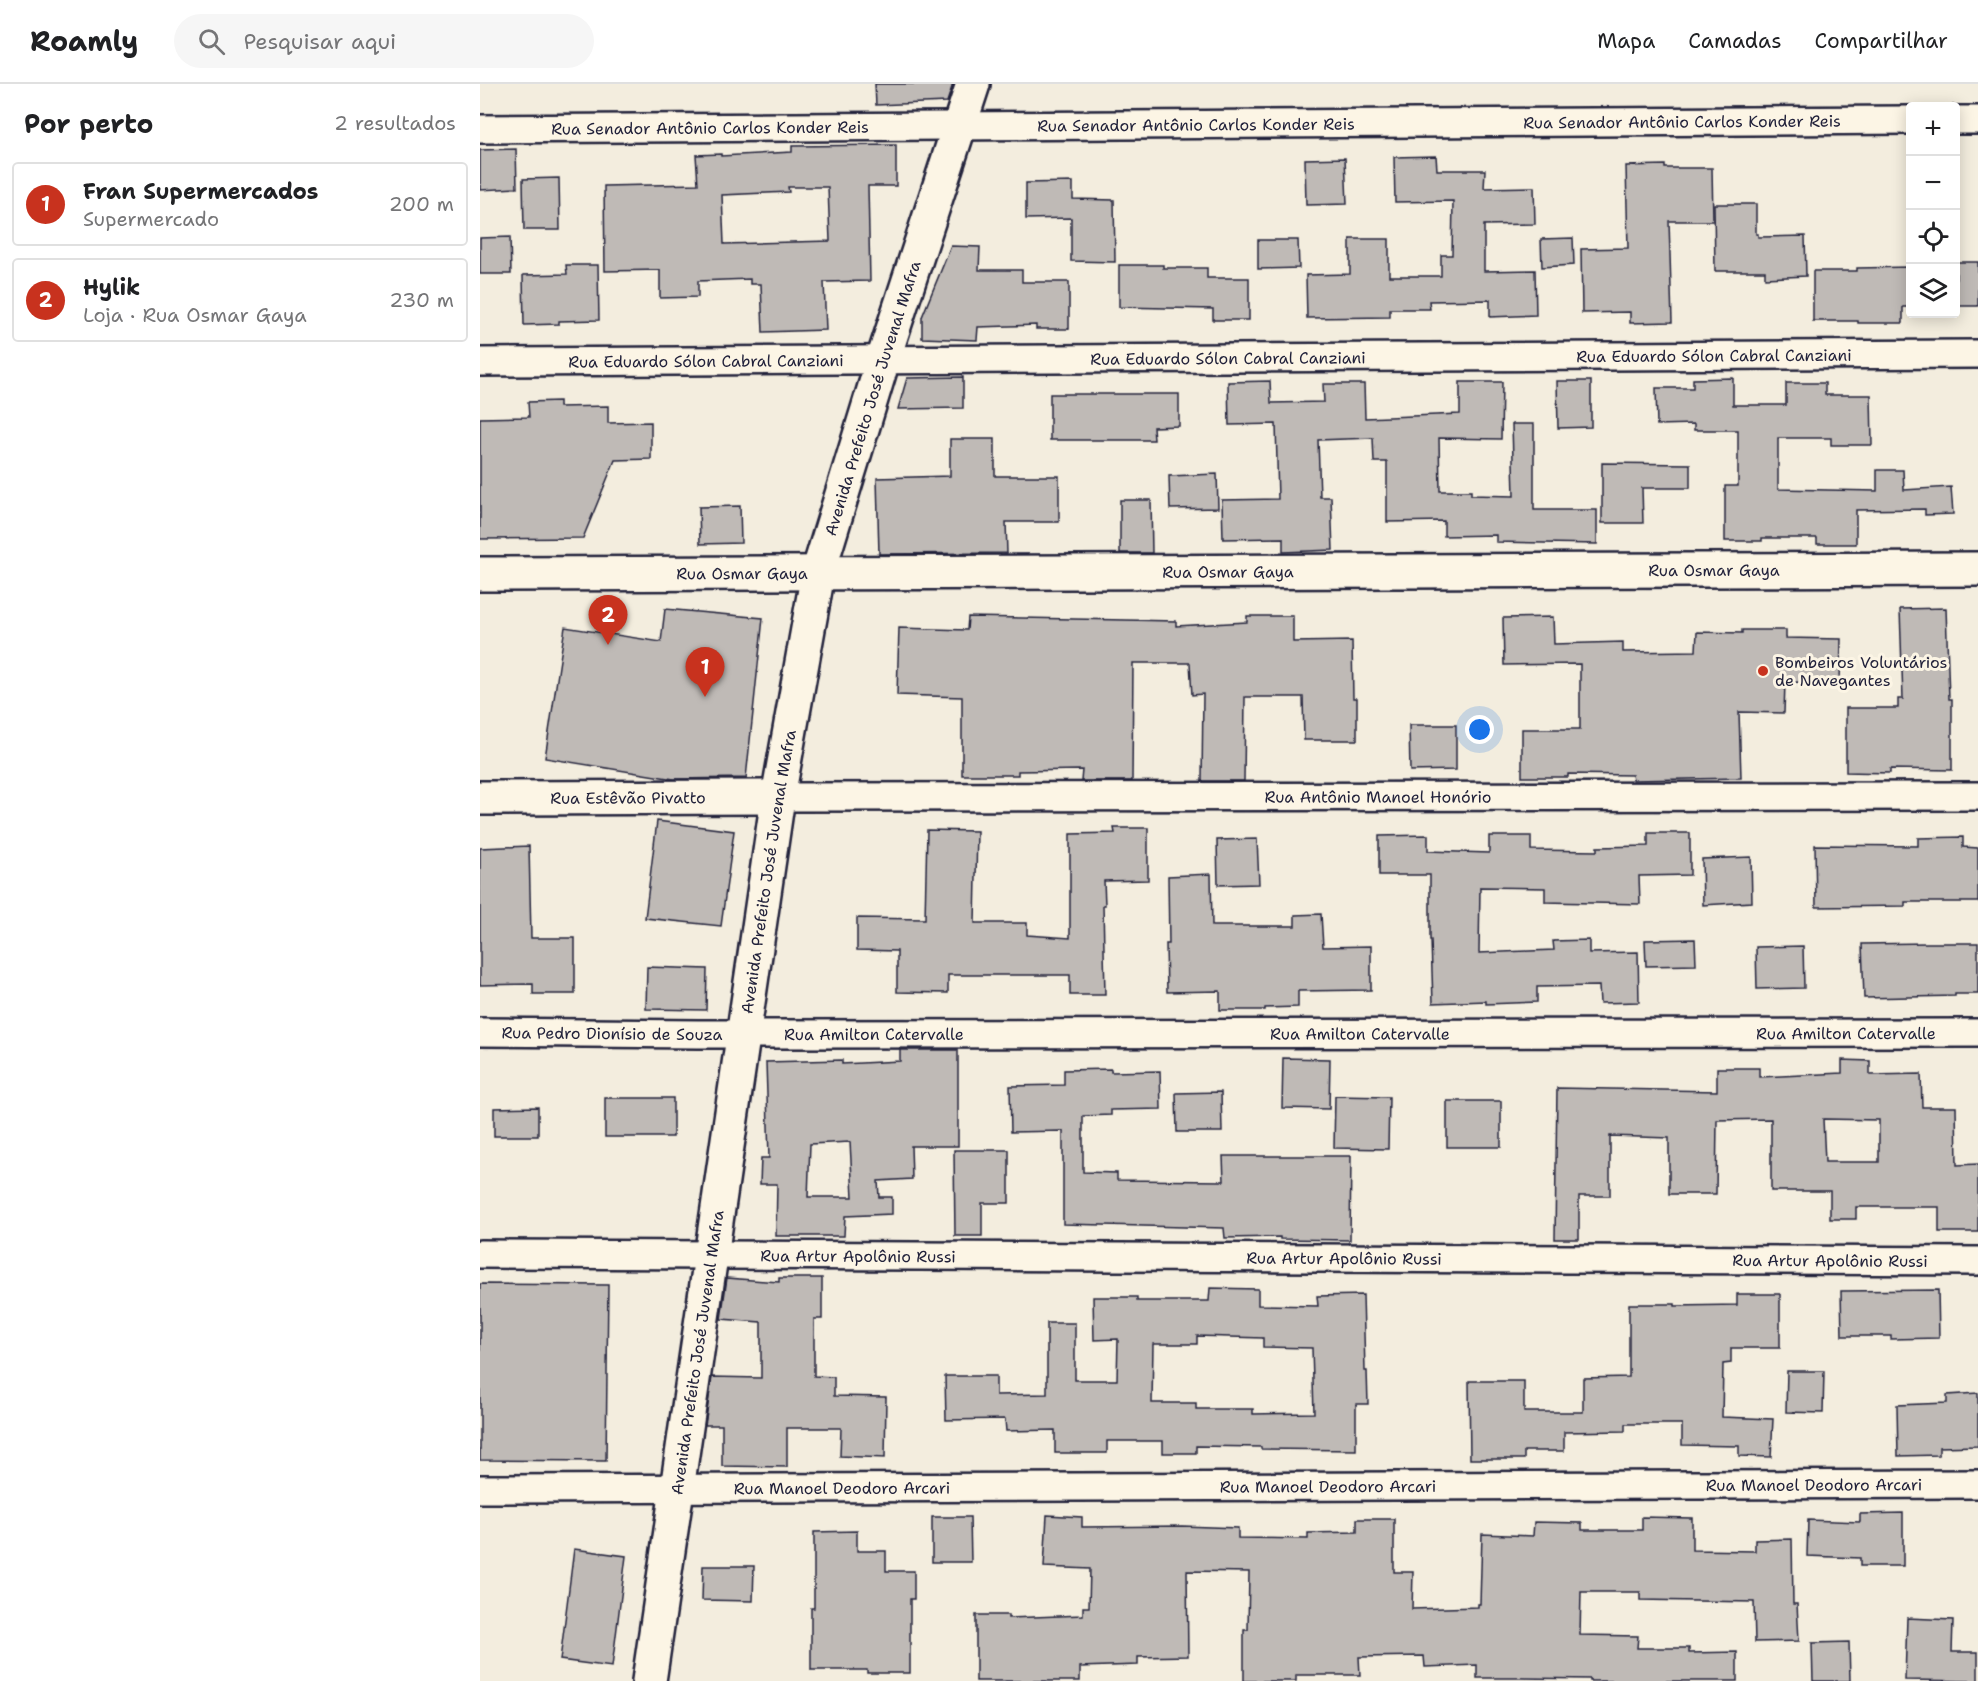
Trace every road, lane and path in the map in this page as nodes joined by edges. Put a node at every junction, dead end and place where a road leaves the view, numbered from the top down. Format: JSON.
{"nodes":[{"id":1,"x":973,"y":84,"type":"edge"},
{"id":2,"x":1906,"y":120,"type":"edge"},
{"id":3,"x":1960,"y":120,"type":"edge"},
{"id":4,"x":1978,"y":120,"type":"edge"},
{"id":5,"x":959,"y":126,"type":"junction"},
{"id":6,"x":480,"y":129,"type":"edge"},
{"id":7,"x":1978,"y":354,"type":"edge"},
{"id":8,"x":883,"y":360,"type":"junction"},
{"id":9,"x":480,"y":362,"type":"edge"},
{"id":10,"x":1978,"y":569,"type":"edge"},
{"id":11,"x":818,"y":573,"type":"junction"},
{"id":12,"x":480,"y":574,"type":"edge"},
{"id":13,"x":1978,"y":796,"type":"edge"},
{"id":14,"x":778,"y":797,"type":"junction"},
{"id":15,"x":480,"y":798,"type":"edge"},
{"id":16,"x":480,"y":1032,"type":"edge"},
{"id":17,"x":744,"y":1034,"type":"junction"},
{"id":18,"x":1978,"y":1034,"type":"edge"},
{"id":19,"x":480,"y":1254,"type":"edge"},
{"id":20,"x":711,"y":1254,"type":"junction"},
{"id":21,"x":1978,"y":1261,"type":"edge"},
{"id":22,"x":1978,"y":1484,"type":"edge"},
{"id":23,"x":480,"y":1489,"type":"edge"},
{"id":24,"x":677,"y":1489,"type":"junction"},
{"id":25,"x":649,"y":1681,"type":"edge"}],
"edges":[{"from":1,"to":5,"type":"main road","name":"Avenida Prefeito José Juvenal Mafra"},
{"from":2,"to":5,"type":"street","name":"Rua Senador Antônio Carlos Konder Reis"},
{"from":3,"to":4,"type":"street"},
{"from":5,"to":6,"type":"street","name":"Rua Senador Antônio Carlos Konder Reis"},
{"from":5,"to":8,"type":"main road","name":"Avenida Prefeito José Juvenal Mafra"},
{"from":7,"to":8,"type":"street","name":"Rua Eduardo Sólon Cabral Canziani"},
{"from":8,"to":9,"type":"street","name":"Rua Eduardo Sólon Cabral Canziani"},
{"from":8,"to":11,"type":"main road","name":"Avenida Prefeito José Juvenal Mafra"},
{"from":10,"to":11,"type":"main road","name":"Rua Osmar Gaya"},
{"from":11,"to":12,"type":"main road","name":"Rua Osmar Gaya"},
{"from":11,"to":14,"type":"main road","name":"Avenida Prefeito José Juvenal Mafra"},
{"from":13,"to":14,"type":"street","name":"Rua Antônio Manoel Honório"},
{"from":14,"to":15,"type":"main road","name":"Rua Estêvão Pivatto"},
{"from":14,"to":17,"type":"main road","name":"Avenida Prefeito José Juvenal Mafra"},
{"from":16,"to":17,"type":"street","name":"Rua Pedro Dionísio de Souza"},
{"from":17,"to":18,"type":"street","name":"Rua Amilton Catervalle"},
{"from":17,"to":20,"type":"main road","name":"Avenida Prefeito José Juvenal Mafra"},
{"from":19,"to":20,"type":"street","name":"Rua Artur Apolônio Russi"},
{"from":20,"to":21,"type":"street","name":"Rua Artur Apolônio Russi"},
{"from":20,"to":24,"type":"main road","name":"Avenida Prefeito José Juvenal Mafra"},
{"from":22,"to":24,"type":"street","name":"Rua Manoel Deodoro Arcari"},
{"from":23,"to":24,"type":"street","name":"Rua Manoel Deodoro Arcari"},
{"from":24,"to":25,"type":"main road","name":"Avenida Prefeito José Juvenal Mafra"}]}
